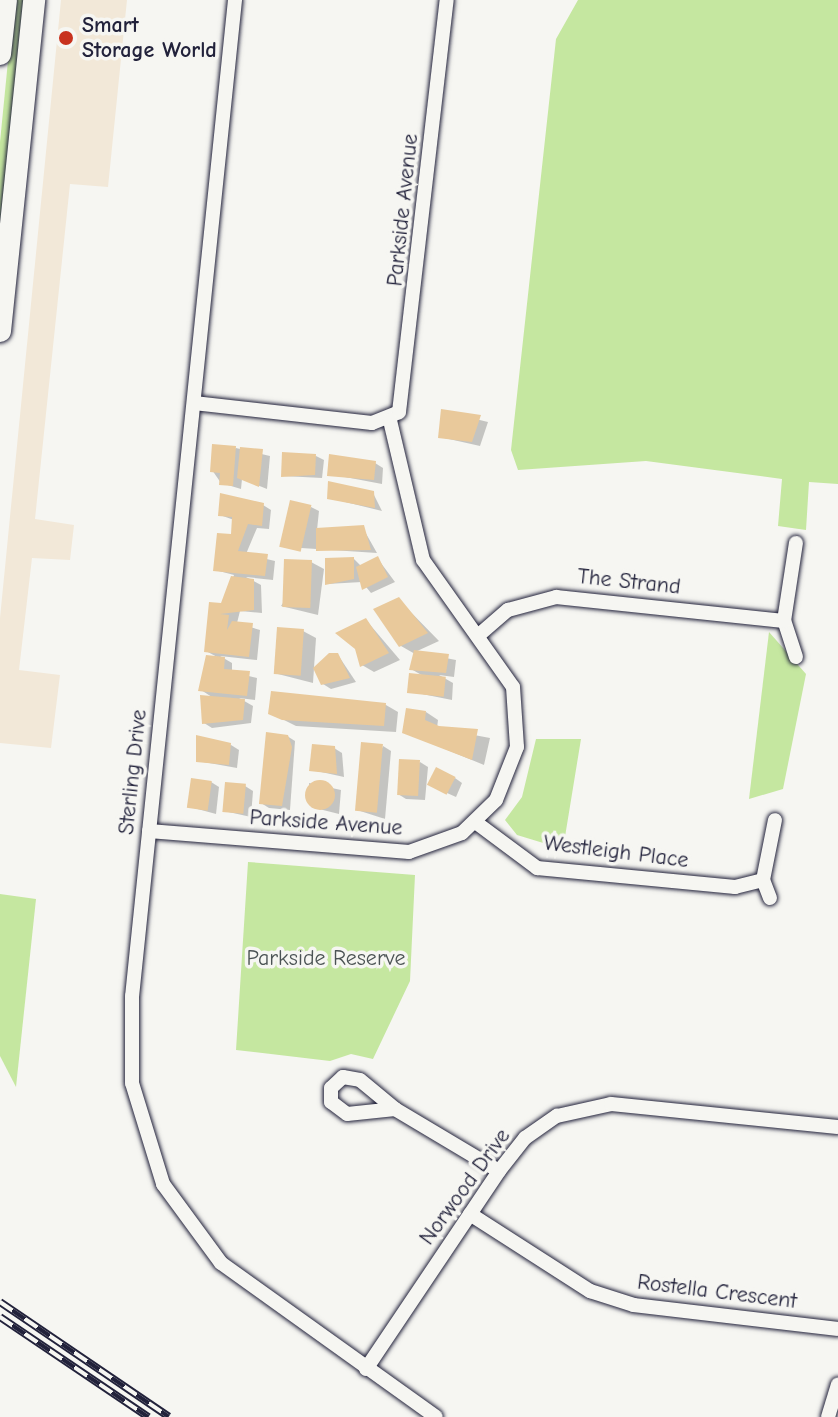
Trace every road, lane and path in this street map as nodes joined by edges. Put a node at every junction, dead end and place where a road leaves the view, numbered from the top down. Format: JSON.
{"nodes":[{"id":1,"x":6,"y":0,"type":"edge"},
{"id":2,"x":34,"y":0,"type":"edge"},
{"id":3,"x":235,"y":0,"type":"edge"},
{"id":4,"x":447,"y":0,"type":"edge"},
{"id":5,"x":0,"y":54,"type":"edge"},
{"id":6,"x":0,"y":331,"type":"edge"},
{"id":7,"x":194,"y":403,"type":"junction"},
{"id":8,"x":390,"y":420,"type":"junction"},
{"id":9,"x":796,"y":543,"type":"dead end"},
{"id":10,"x":784,"y":621,"type":"junction"},
{"id":11,"x":480,"y":634,"type":"junction"},
{"id":12,"x":796,"y":657,"type":"dead end"},
{"id":13,"x":775,"y":820,"type":"dead end"},
{"id":14,"x":478,"y":824,"type":"junction"},
{"id":15,"x":149,"y":831,"type":"junction"},
{"id":16,"x":763,"y":880,"type":"junction"},
{"id":17,"x":770,"y":898,"type":"dead end"},
{"id":18,"x":395,"y":1109,"type":"dead end"},
{"id":19,"x":838,"y":1127,"type":"edge"},
{"id":20,"x":499,"y":1171,"type":"junction"},
{"id":21,"x":470,"y":1214,"type":"junction"},
{"id":22,"x":838,"y":1329,"type":"edge"},
{"id":23,"x":366,"y":1369,"type":"junction"},
{"id":24,"x":838,"y":1393,"type":"edge"},
{"id":25,"x":436,"y":1417,"type":"edge"},
{"id":26,"x":828,"y":1417,"type":"edge"}],
"edges":[{"from":1,"to":5,"type":"main road"},
{"from":2,"to":6,"type":"main road"},
{"from":3,"to":7,"type":"street","name":"Sterling Drive"},
{"from":4,"to":8,"type":"street","name":"Parkside Avenue"},
{"from":7,"to":8,"type":"street"},
{"from":7,"to":15,"type":"street","name":"Sterling Drive"},
{"from":8,"to":11,"type":"street","name":"Parkside Avenue"},
{"from":9,"to":10,"type":"street"},
{"from":10,"to":11,"type":"street","name":"The Strand"},
{"from":10,"to":12,"type":"street"},
{"from":11,"to":14,"type":"street","name":"Parkside Avenue"},
{"from":13,"to":16,"type":"street"},
{"from":14,"to":15,"type":"street","name":"Parkside Avenue"},
{"from":14,"to":16,"type":"street","name":"Westleigh Place"},
{"from":15,"to":23,"type":"street","name":"Sterling Drive"},
{"from":16,"to":17,"type":"street"},
{"from":18,"to":20,"type":"street"},
{"from":19,"to":20,"type":"street","name":"Norwood Drive"},
{"from":20,"to":21,"type":"street","name":"Norwood Drive"},
{"from":21,"to":22,"type":"street","name":"Rostella Crescent"},
{"from":21,"to":23,"type":"street","name":"Norwood Drive"},
{"from":23,"to":25,"type":"street","name":"Sterling Drive"},
{"from":24,"to":26,"type":"street"}]}
